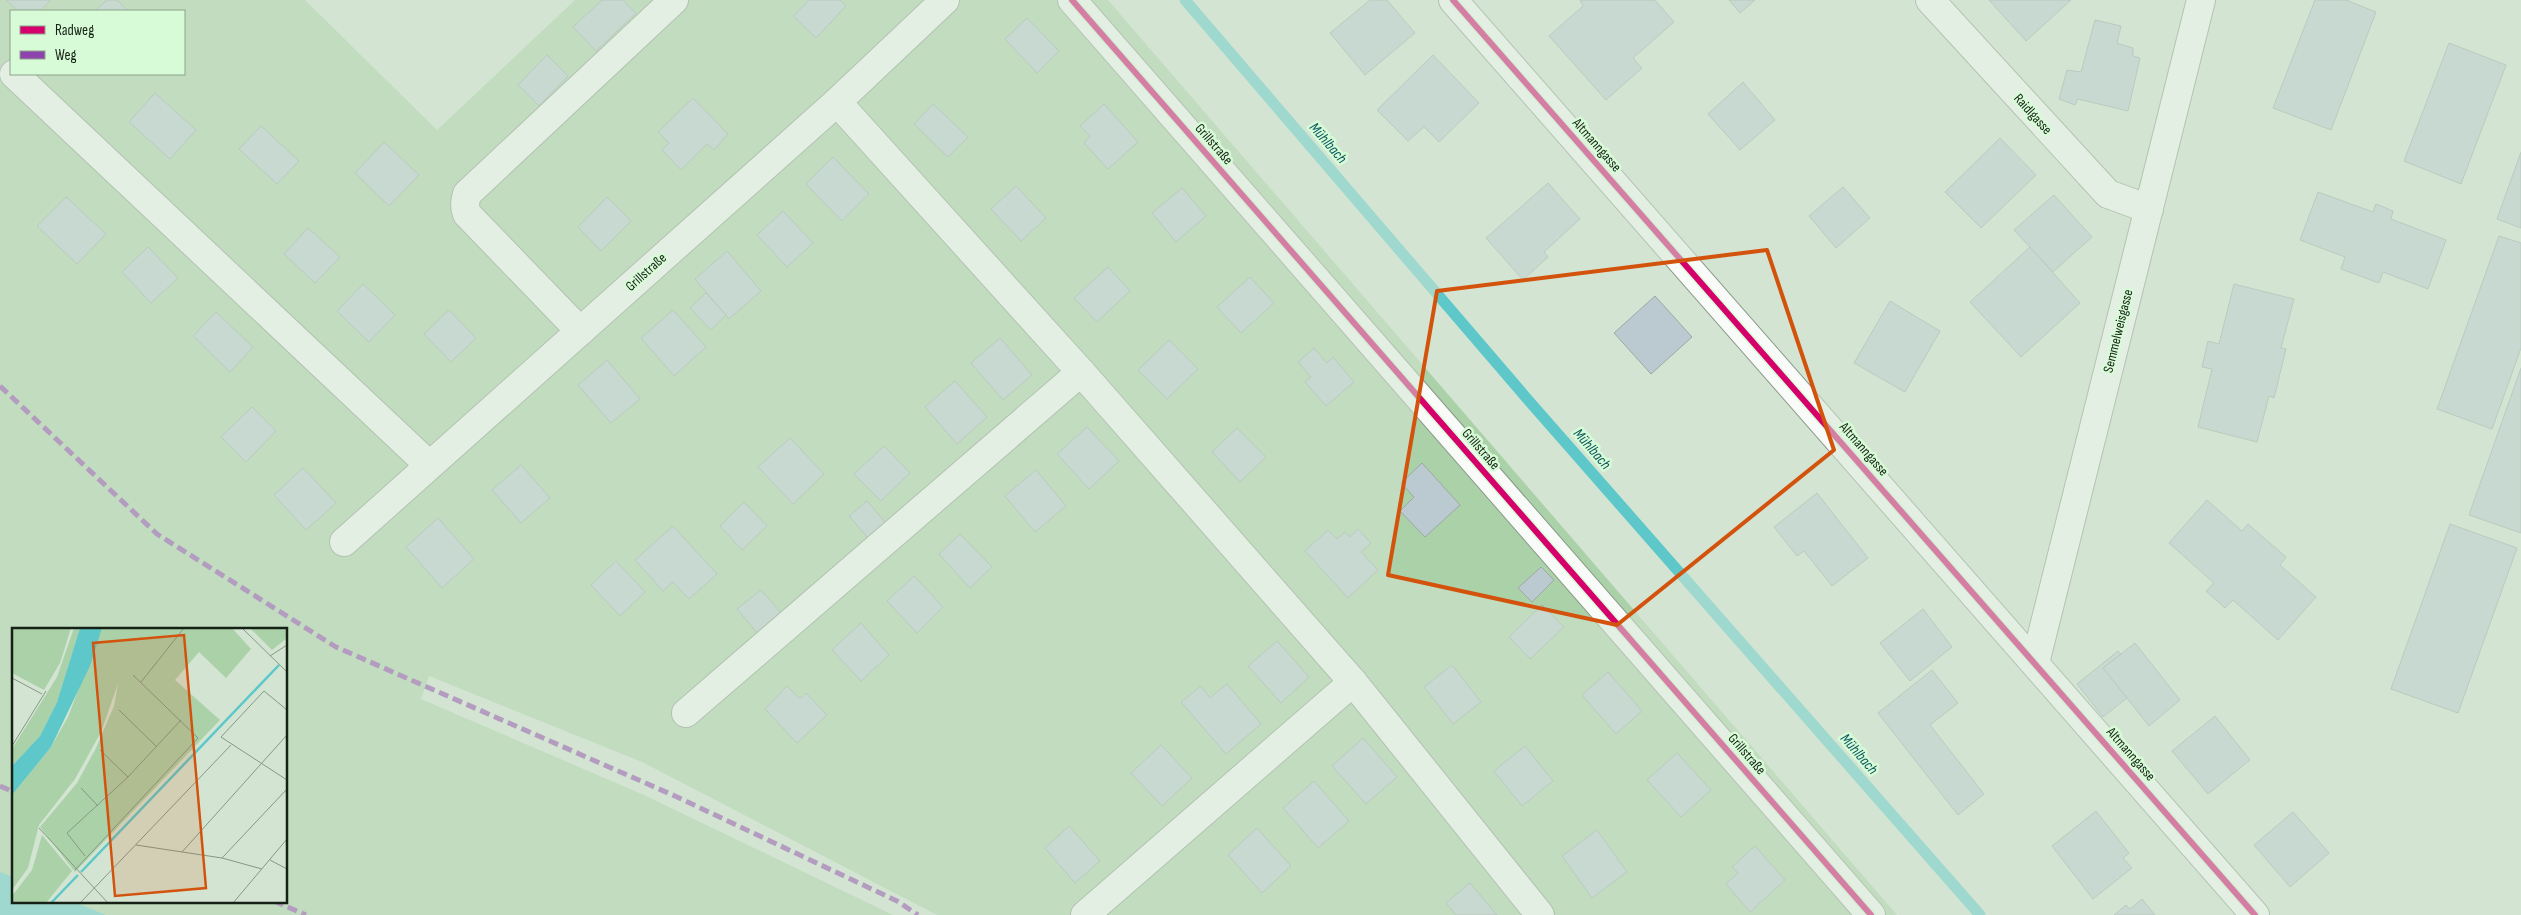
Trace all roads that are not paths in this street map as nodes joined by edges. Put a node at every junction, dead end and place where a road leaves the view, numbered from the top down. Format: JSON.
{"nodes":[{"id":1,"x":674,"y":0,"type":"edge"},
{"id":2,"x":945,"y":0,"type":"edge"},
{"id":3,"x":1072,"y":0,"type":"edge"},
{"id":4,"x":1453,"y":0,"type":"edge"},
{"id":5,"x":1930,"y":0,"type":"edge"},
{"id":6,"x":2201,"y":0,"type":"edge"},
{"id":7,"x":0,"y":60,"type":"edge"},
{"id":8,"x":10,"y":70,"type":"edge"},
{"id":9,"x":15,"y":75,"type":"edge"},
{"id":10,"x":837,"y":102,"type":"junction"},
{"id":11,"x":2149,"y":209,"type":"junction"},
{"id":12,"x":580,"y":331,"type":"junction"},
{"id":13,"x":1081,"y":372,"type":"junction"},
{"id":14,"x":429,"y":465,"type":"junction"},
{"id":15,"x":344,"y":542,"type":"dead end"},
{"id":16,"x":2035,"y":663,"type":"junction"},
{"id":17,"x":1353,"y":682,"type":"junction"},
{"id":18,"x":686,"y":714,"type":"dead end"},
{"id":19,"x":1085,"y":915,"type":"edge"},
{"id":20,"x":1540,"y":915,"type":"edge"},
{"id":21,"x":1871,"y":915,"type":"edge"},
{"id":22,"x":2255,"y":915,"type":"edge"}],
"edges":[{"from":1,"to":12,"type":"street"},
{"from":2,"to":10,"type":"street","name":"Grillstraße"},
{"from":3,"to":21,"type":"street","name":"Grillstraße"},
{"from":4,"to":16,"type":"street","name":"Altmanngasse"},
{"from":5,"to":11,"type":"street","name":"Raidlgasse"},
{"from":6,"to":11,"type":"street","name":"Semmelweisgasse"},
{"from":7,"to":8,"type":"street"},
{"from":9,"to":14,"type":"street"},
{"from":10,"to":12,"type":"street","name":"Grillstraße"},
{"from":10,"to":13,"type":"street"},
{"from":11,"to":16,"type":"street","name":"Semmelweisgasse"},
{"from":12,"to":14,"type":"street","name":"Grillstraße"},
{"from":13,"to":17,"type":"street"},
{"from":13,"to":18,"type":"street"},
{"from":14,"to":15,"type":"street","name":"Grillstraße"},
{"from":16,"to":22,"type":"street","name":"Altmanngasse"},
{"from":17,"to":19,"type":"street"},
{"from":17,"to":20,"type":"street"}]}
